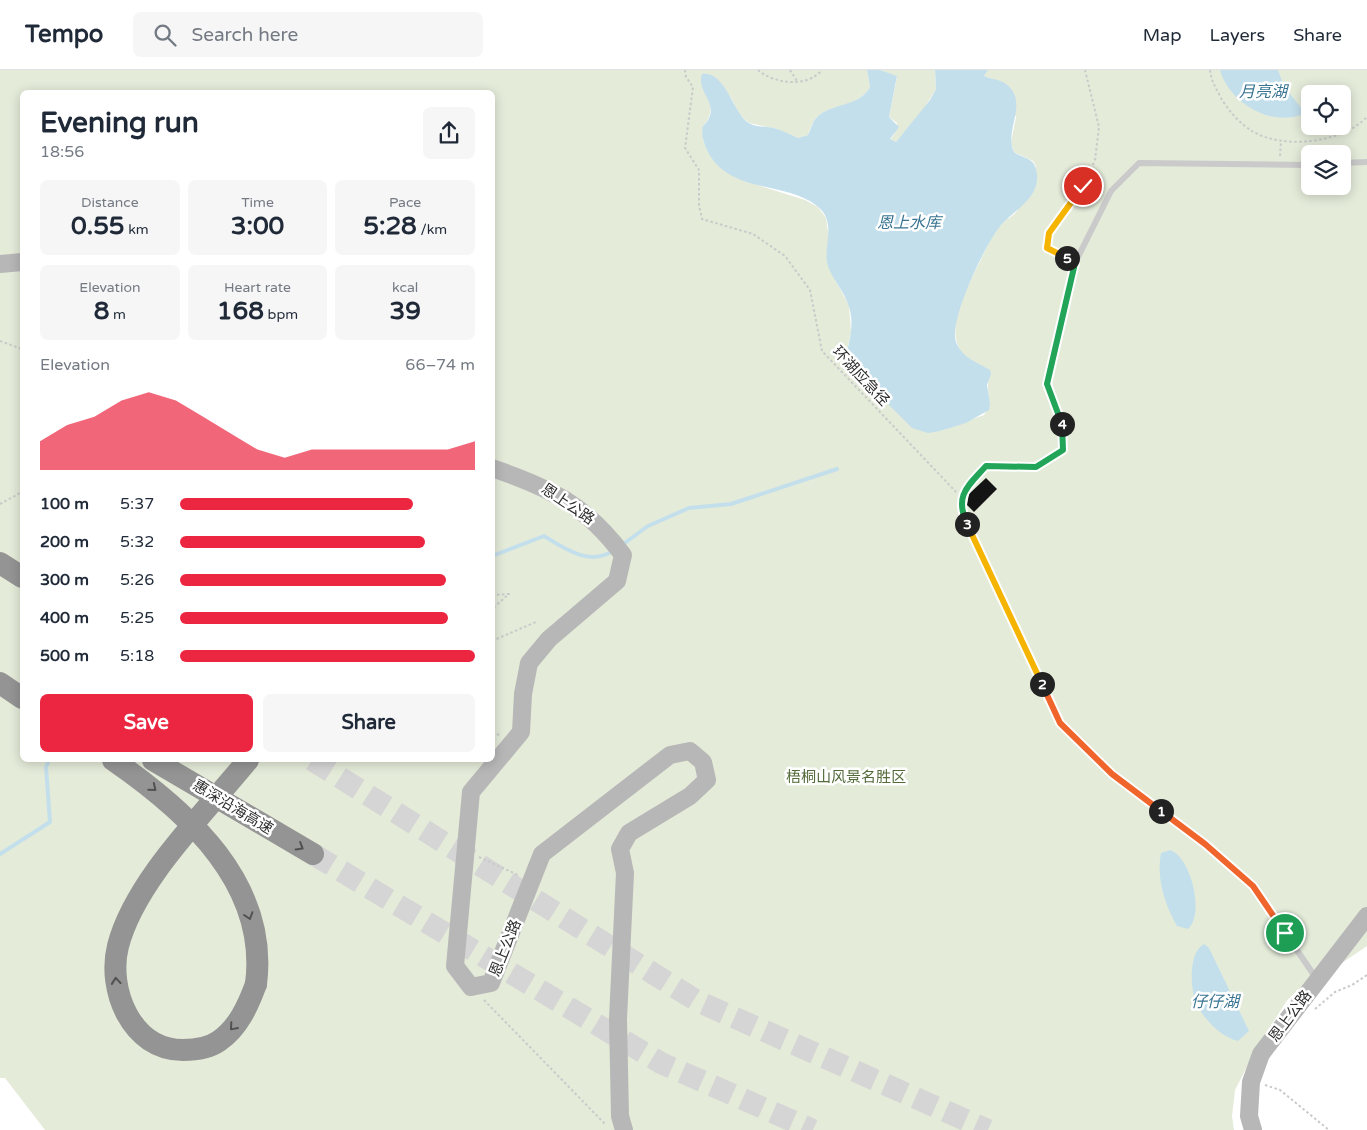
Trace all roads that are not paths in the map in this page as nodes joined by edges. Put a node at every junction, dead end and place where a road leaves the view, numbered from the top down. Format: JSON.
{"nodes":[{"id":1,"x":1367,"y":162,"type":"edge"},
{"id":2,"x":1351,"y":163,"type":"edge"},
{"id":3,"x":1301,"y":165,"type":"edge"},
{"id":4,"x":20,"y":262,"type":"edge"},
{"id":5,"x":0,"y":264,"type":"edge"},
{"id":6,"x":495,"y":469,"type":"edge"},
{"id":7,"x":0,"y":551,"type":"edge"},
{"id":8,"x":0,"y":562,"type":"edge"},
{"id":9,"x":20,"y":563,"type":"edge"},
{"id":10,"x":20,"y":576,"type":"edge"},
{"id":11,"x":0,"y":666,"type":"edge"},
{"id":12,"x":20,"y":679,"type":"edge"},
{"id":13,"x":0,"y":683,"type":"edge"},
{"id":14,"x":20,"y":697,"type":"edge"},
{"id":15,"x":116,"y":762,"type":"edge"},
{"id":16,"x":155,"y":762,"type":"edge"},
{"id":17,"x":246,"y":762,"type":"edge"},
{"id":18,"x":194,"y":825,"type":"edge"},
{"id":19,"x":194,"y":825,"type":"edge"},
{"id":20,"x":194,"y":825,"type":"edge"},
{"id":21,"x":194,"y":825,"type":"edge"},
{"id":22,"x":312,"y":854,"type":"tunnel mouth"},
{"id":23,"x":1367,"y":916,"type":"edge"},
{"id":24,"x":1318,"y":980,"type":"junction"},
{"id":25,"x":624,"y":1130,"type":"edge"},
{"id":26,"x":1253,"y":1130,"type":"edge"}],
"edges":[{"from":1,"to":2,"type":"lane"},
{"from":3,"to":24,"type":"lane"},
{"from":4,"to":5,"type":"street"},
{"from":6,"to":25,"type":"street","name":"恩上公路"},
{"from":7,"to":9,"type":"highway"},
{"from":8,"to":10,"type":"highway","bridge":true},
{"from":11,"to":12,"type":"highway"},
{"from":13,"to":14,"type":"highway"},
{"from":15,"to":18,"type":"highway","one_way":true,"bridge":true},
{"from":16,"to":22,"type":"highway","name":"惠深沿海高速","one_way":true},
{"from":21,"to":17,"type":"highway","one_way":true,"bridge":true},
{"from":19,"to":20,"type":"highway","one_way":true,"bridge":true},
{"from":23,"to":24,"type":"street","name":"恩上公路"},
{"from":24,"to":26,"type":"street","name":"恩上公路"}]}
